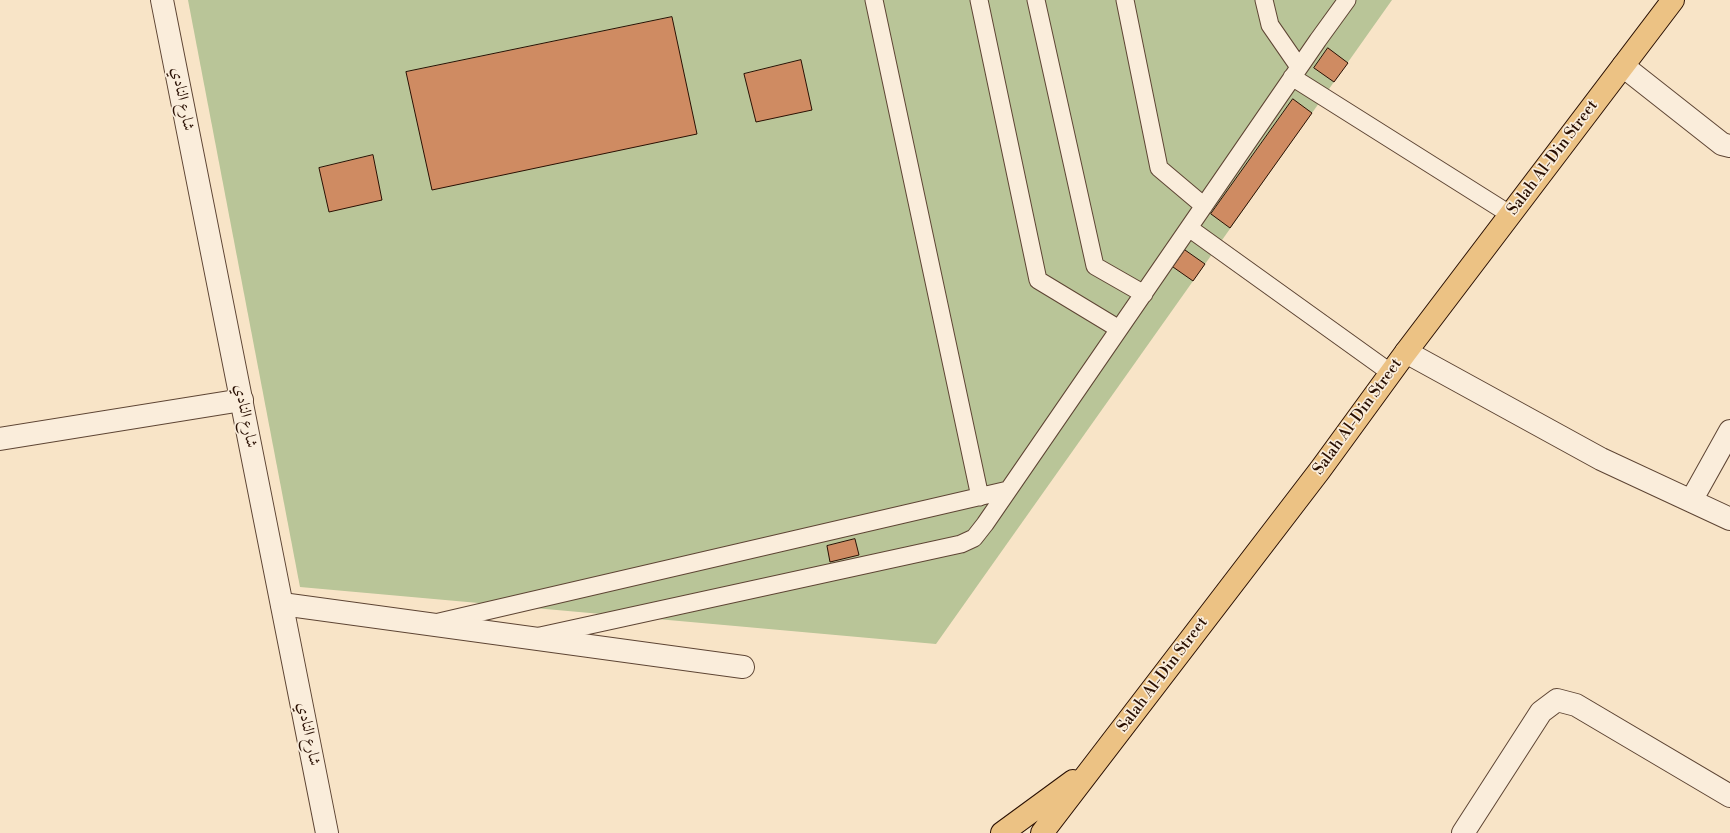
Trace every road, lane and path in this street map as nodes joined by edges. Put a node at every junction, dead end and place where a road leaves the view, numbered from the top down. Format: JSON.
{"nodes":[{"id":1,"x":162,"y":0,"type":"edge"},
{"id":2,"x":874,"y":0,"type":"edge"},
{"id":3,"x":979,"y":0,"type":"edge"},
{"id":4,"x":1036,"y":0,"type":"edge"},
{"id":5,"x":1125,"y":0,"type":"edge"},
{"id":6,"x":1264,"y":0,"type":"edge"},
{"id":7,"x":1347,"y":0,"type":"edge"},
{"id":8,"x":1673,"y":0,"type":"edge"},
{"id":9,"x":1623,"y":66,"type":"junction"},
{"id":10,"x":1296,"y":72,"type":"junction"},
{"id":11,"x":1730,"y":146,"type":"edge"},
{"id":12,"x":1204,"y":206,"type":"junction"},
{"id":13,"x":1510,"y":215,"type":"junction"},
{"id":14,"x":1189,"y":228,"type":"junction"},
{"id":15,"x":1144,"y":294,"type":"junction"},
{"id":16,"x":1119,"y":329,"type":"junction"},
{"id":17,"x":1406,"y":352,"type":"junction"},
{"id":18,"x":1391,"y":373,"type":"junction"},
{"id":19,"x":242,"y":400,"type":"junction"},
{"id":20,"x":1730,"y":431,"type":"edge"},
{"id":21,"x":0,"y":439,"type":"edge"},
{"id":22,"x":1008,"y":490,"type":"junction"},
{"id":23,"x":980,"y":497,"type":"junction"},
{"id":24,"x":1691,"y":501,"type":"junction"},
{"id":25,"x":1730,"y":519,"type":"edge"},
{"id":26,"x":282,"y":604,"type":"junction"},
{"id":27,"x":431,"y":624,"type":"junction"},
{"id":28,"x":532,"y":638,"type":"junction"},
{"id":29,"x":743,"y":667,"type":"dead end"},
{"id":30,"x":1094,"y":765,"type":"junction"},
{"id":31,"x":1730,"y":796,"type":"edge"},
{"id":32,"x":1048,"y":828,"type":"edge"},
{"id":33,"x":328,"y":833,"type":"edge"},
{"id":34,"x":1002,"y":833,"type":"edge"},
{"id":35,"x":1463,"y":833,"type":"edge"}],
"edges":[{"from":1,"to":19,"type":"street","name":"شارع النادي"},
{"from":2,"to":23,"type":"lane"},
{"from":3,"to":16,"type":"lane"},
{"from":4,"to":15,"type":"lane"},
{"from":5,"to":12,"type":"lane"},
{"from":6,"to":10,"type":"lane"},
{"from":7,"to":10,"type":"lane"},
{"from":8,"to":9,"type":"main road","name":"Salah Al-Din Street"},
{"from":9,"to":11,"type":"street"},
{"from":9,"to":13,"type":"main road","name":"Salah Al-Din Street"},
{"from":10,"to":12,"type":"lane"},
{"from":10,"to":13,"type":"lane"},
{"from":12,"to":14,"type":"lane"},
{"from":13,"to":17,"type":"main road","name":"Salah Al-Din Street"},
{"from":14,"to":15,"type":"lane"},
{"from":14,"to":18,"type":"lane"},
{"from":15,"to":16,"type":"lane"},
{"from":16,"to":22,"type":"lane"},
{"from":17,"to":18,"type":"main road","name":"Salah Al-Din Street"},
{"from":17,"to":24,"type":"street"},
{"from":18,"to":30,"type":"main road","name":"Salah Al-Din Street"},
{"from":19,"to":21,"type":"street"},
{"from":19,"to":26,"type":"street","name":"شارع النادي"},
{"from":20,"to":24,"type":"street"},
{"from":22,"to":23,"type":"lane"},
{"from":22,"to":28,"type":"lane"},
{"from":23,"to":27,"type":"lane"},
{"from":24,"to":25,"type":"street"},
{"from":26,"to":27,"type":"street"},
{"from":26,"to":33,"type":"street","name":"شارع النادي"},
{"from":27,"to":28,"type":"street"},
{"from":28,"to":29,"type":"street"},
{"from":30,"to":32,"type":"main road","name":"Salah Al-Din Street"},
{"from":30,"to":34,"type":"main road"},
{"from":31,"to":35,"type":"street"}]}
